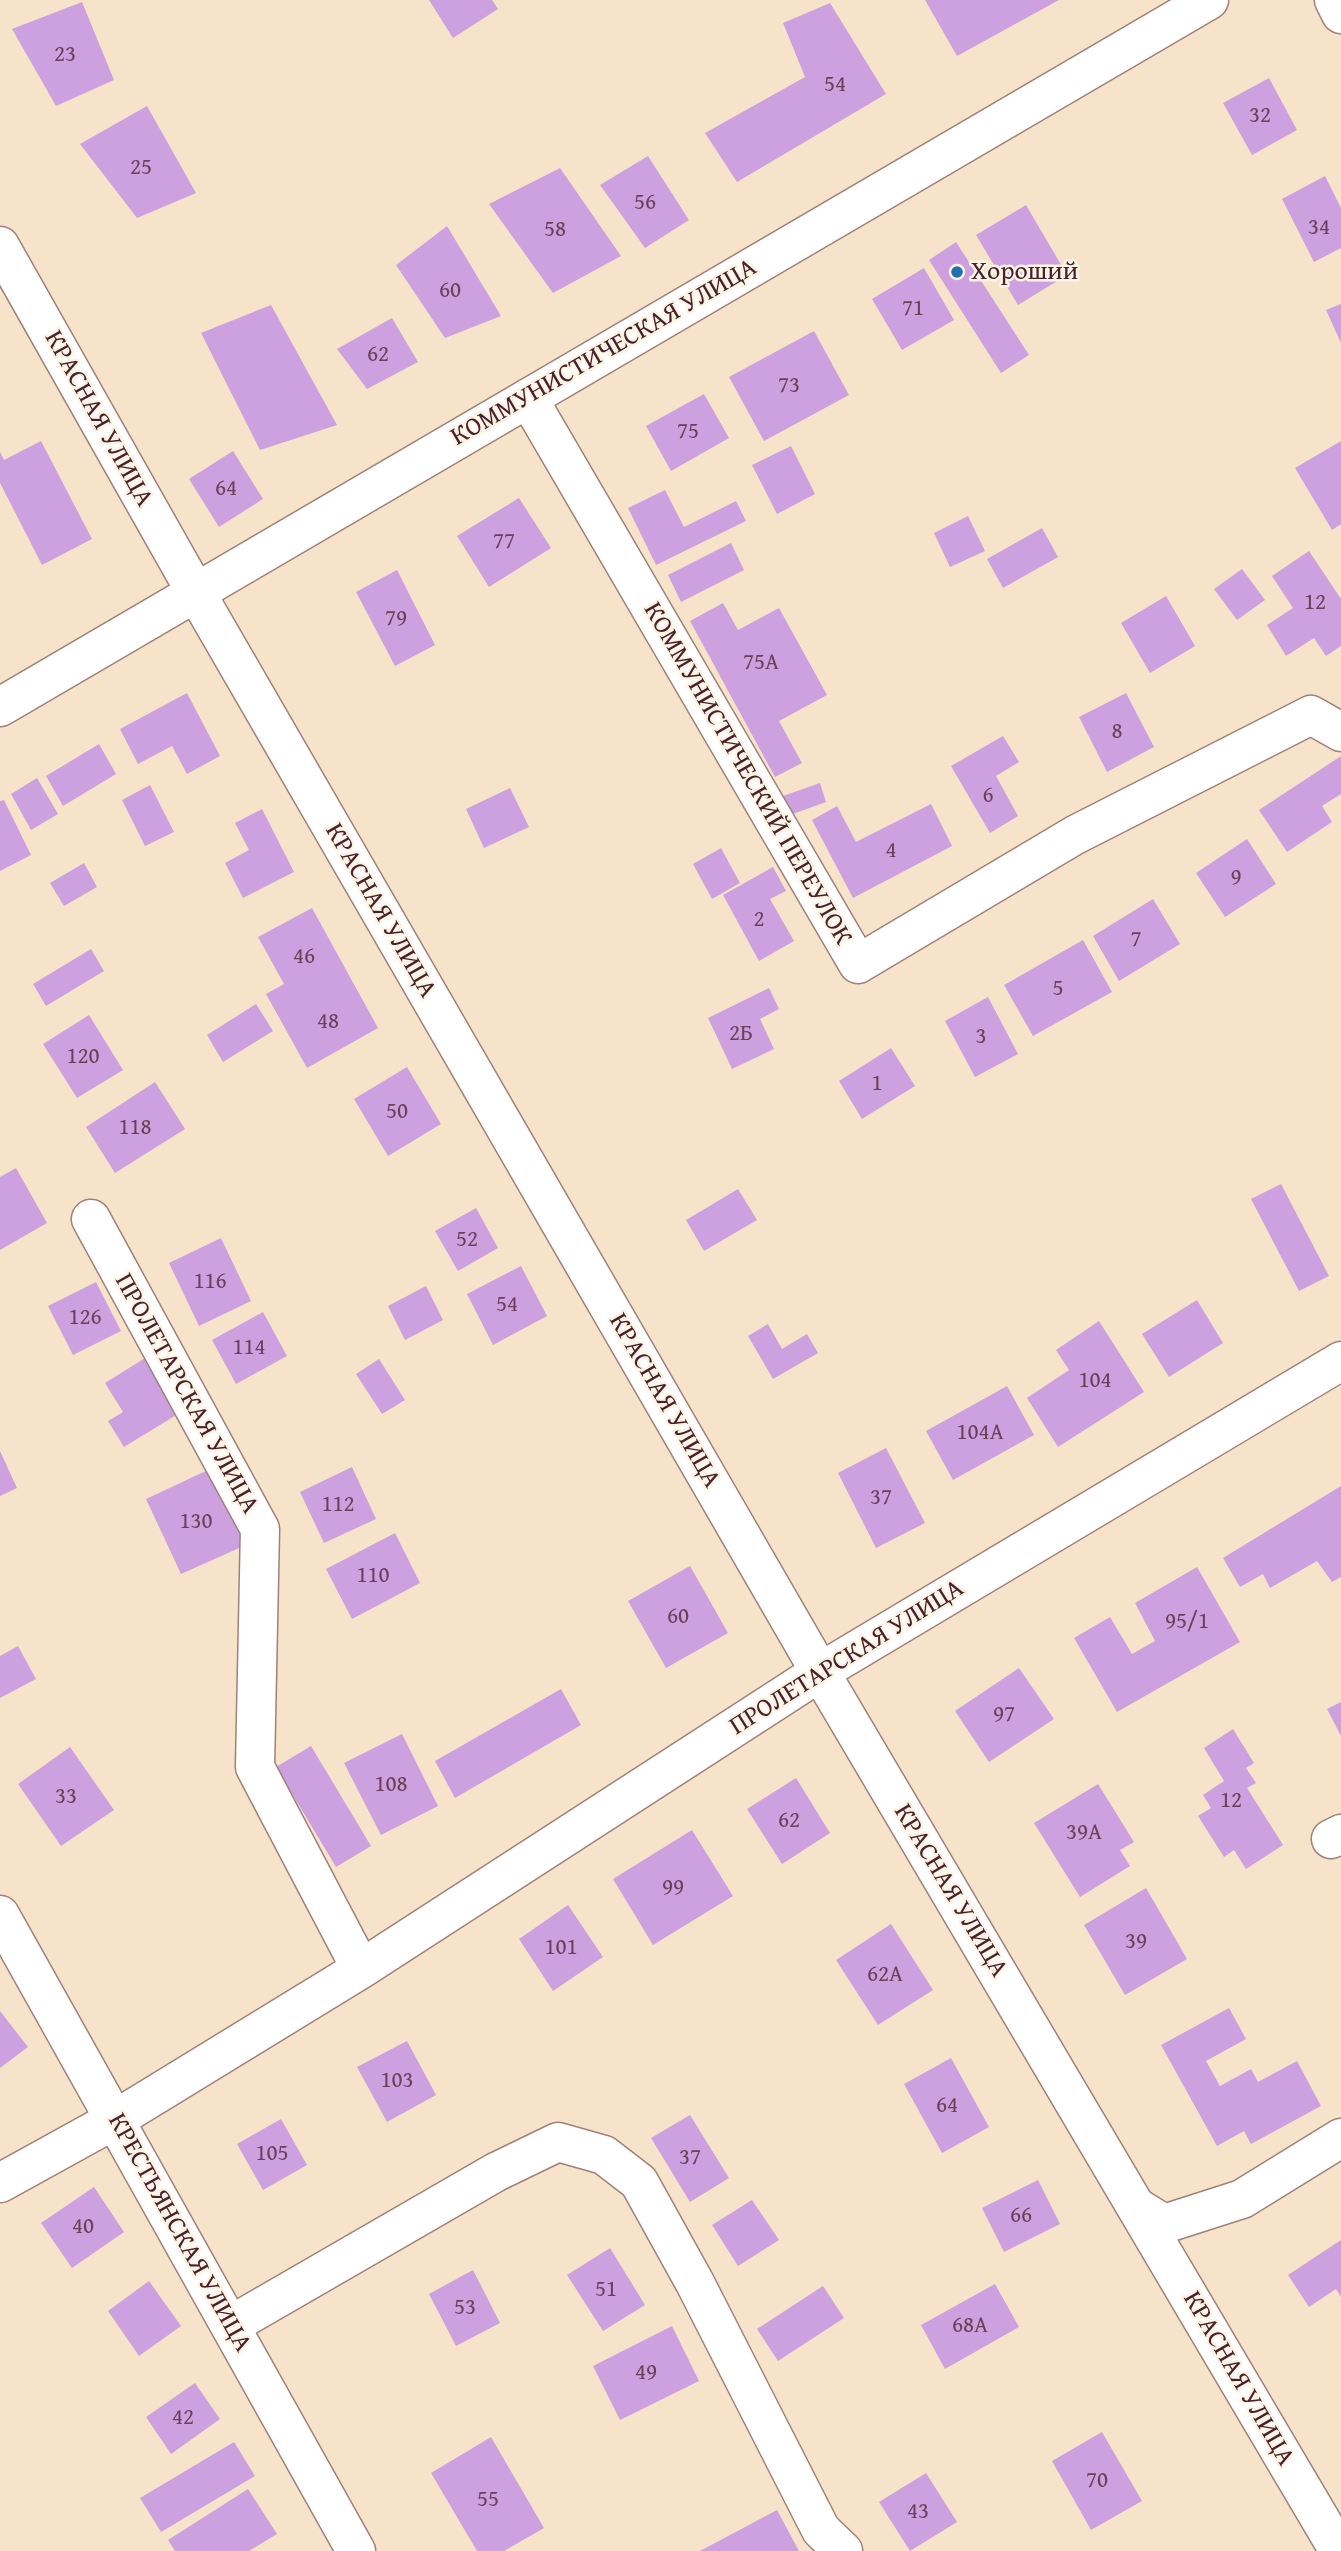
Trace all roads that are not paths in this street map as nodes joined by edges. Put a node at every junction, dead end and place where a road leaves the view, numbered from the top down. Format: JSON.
{"nodes":[{"id":1,"x":1209,"y":0,"type":"edge"},
{"id":2,"x":1334,"y":0,"type":"edge"},
{"id":3,"x":1341,"y":14,"type":"edge"},
{"id":4,"x":0,"y":246,"type":"edge"},
{"id":5,"x":527,"y":398,"type":"junction"},
{"id":6,"x":195,"y":591,"type":"junction"},
{"id":7,"x":0,"y":707,"type":"edge"},
{"id":8,"x":1341,"y":732,"type":"edge"},
{"id":9,"x":91,"y":1219,"type":"dead end"},
{"id":10,"x":1341,"y":1361,"type":"edge"},
{"id":11,"x":820,"y":1672,"type":"junction"},
{"id":12,"x":0,"y":1915,"type":"edge"},
{"id":13,"x":361,"y":1969,"type":"junction"},
{"id":14,"x":116,"y":2119,"type":"junction"},
{"id":15,"x":1341,"y":2138,"type":"edge"},
{"id":16,"x":0,"y":2183,"type":"edge"},
{"id":17,"x":1138,"y":2208,"type":"junction"},
{"id":18,"x":231,"y":2325,"type":"junction"},
{"id":19,"x":356,"y":2551,"type":"edge"},
{"id":20,"x":843,"y":2551,"type":"edge"},
{"id":21,"x":1339,"y":2551,"type":"edge"}],
"edges":[{"from":1,"to":5,"type":"street","name":"КОММУНИСТИЧЕСКАЯ УЛИЦА"},
{"from":2,"to":3,"type":"street"},
{"from":4,"to":6,"type":"street","name":"КРАСНАЯ УЛИЦА"},
{"from":5,"to":6,"type":"street","name":"КОММУНИСТИЧЕСКАЯ УЛИЦА"},
{"from":5,"to":8,"type":"street","name":"КОММУНИСТИЧЕСКИЙ ПЕРЕУЛОК"},
{"from":6,"to":7,"type":"street","name":"КОММУНИСТИЧЕСКАЯ УЛИЦА"},
{"from":6,"to":11,"type":"street","name":"КРАСНАЯ УЛИЦА"},
{"from":9,"to":13,"type":"street","name":"ПРОЛЕТАРСКАЯ УЛИЦА"},
{"from":10,"to":11,"type":"street","name":"ПРОЛЕТАРСКАЯ УЛИЦА"},
{"from":11,"to":13,"type":"street","name":"ПРОЛЕТАРСКАЯ УЛИЦА"},
{"from":11,"to":17,"type":"street","name":"КРАСНАЯ УЛИЦА"},
{"from":12,"to":14,"type":"street","name":"КРЕСТЬЯНСКАЯ УЛИЦА"},
{"from":13,"to":14,"type":"street","name":"ПРОЛЕТАРСКАЯ УЛИЦА"},
{"from":14,"to":16,"type":"street","name":"ПРОЛЕТАРСКАЯ УЛИЦА"},
{"from":14,"to":18,"type":"street","name":"КРЕСТЬЯНСКАЯ УЛИЦА"},
{"from":15,"to":17,"type":"street"},
{"from":17,"to":21,"type":"street","name":"КРАСНАЯ УЛИЦА"},
{"from":18,"to":19,"type":"street","name":"КРЕСТЬЯНСКАЯ УЛИЦА"},
{"from":18,"to":20,"type":"street"}]}
